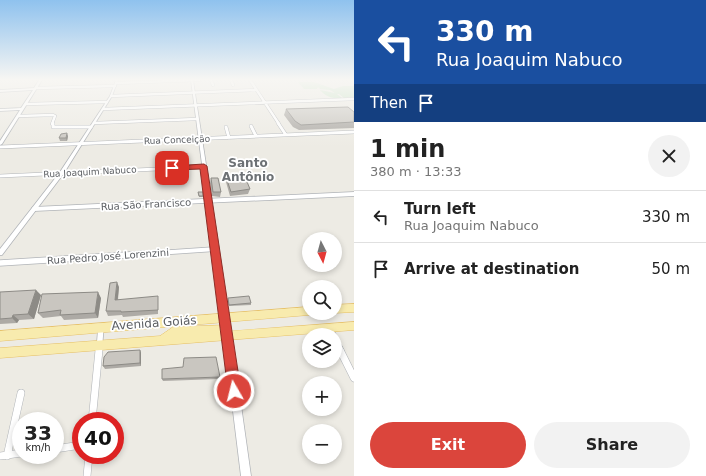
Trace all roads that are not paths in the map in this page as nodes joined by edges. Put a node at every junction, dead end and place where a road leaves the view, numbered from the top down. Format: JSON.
{"nodes":[{"id":1,"x":98,"y":102,"type":"edge"},
{"id":2,"x":107,"y":102,"type":"edge"},
{"id":3,"x":259,"y":102,"type":"edge"},
{"id":4,"x":264,"y":102,"type":"edge"},
{"id":5,"x":26,"y":104,"type":"joint"},
{"id":6,"x":195,"y":105,"type":"junction"},
{"id":7,"x":23,"y":109,"type":"junction"},
{"id":8,"x":103,"y":109,"type":"junction"},
{"id":9,"x":0,"y":110,"type":"edge"},
{"id":10,"x":18,"y":116,"type":"junction"},
{"id":11,"x":197,"y":119,"type":"junction"},
{"id":12,"x":94,"y":123,"type":"junction"},
{"id":13,"x":226,"y":126,"type":"dead end"},
{"id":14,"x":251,"y":126,"type":"dead end"},
{"id":15,"x":91,"y":127,"type":"junction"},
{"id":16,"x":354,"y":132,"type":"edge"},
{"id":17,"x":286,"y":135,"type":"junction"},
{"id":18,"x":256,"y":136,"type":"junction"},
{"id":19,"x":229,"y":138,"type":"junction"},
{"id":20,"x":200,"y":139,"type":"junction"},
{"id":21,"x":0,"y":144,"type":"edge"},
{"id":22,"x":81,"y":144,"type":"junction"},
{"id":23,"x":0,"y":147,"type":"edge"},
{"id":24,"x":204,"y":166,"type":"junction"},
{"id":25,"x":62,"y":173,"type":"junction"},
{"id":26,"x":0,"y":176,"type":"edge"},
{"id":27,"x":354,"y":194,"type":"edge"},
{"id":28,"x":208,"y":201,"type":"junction"},
{"id":29,"x":34,"y":209,"type":"junction"},
{"id":30,"x":216,"y":249,"type":"junction"},
{"id":31,"x":0,"y":253,"type":"edge"},
{"id":32,"x":0,"y":263,"type":"edge"},
{"id":33,"x":354,"y":308,"type":"edge"},
{"id":34,"x":342,"y":309,"type":"edge"},
{"id":35,"x":302,"y":312,"type":"edge"},
{"id":36,"x":225,"y":318,"type":"junction"},
{"id":37,"x":354,"y":326,"type":"edge"},
{"id":38,"x":102,"y":327,"type":"junction"},
{"id":39,"x":342,"y":329,"type":"edge"},
{"id":40,"x":302,"y":332,"type":"edge"},
{"id":41,"x":226,"y":333,"type":"junction"},
{"id":42,"x":0,"y":336,"type":"edge"},
{"id":43,"x":100,"y":345,"type":"junction"},
{"id":44,"x":0,"y":353,"type":"edge"},
{"id":45,"x":342,"y":353,"type":"edge"},
{"id":46,"x":354,"y":378,"type":"edge"},
{"id":47,"x":21,"y":393,"type":"dead end"},
{"id":48,"x":93,"y":412,"type":"edge"},
{"id":49,"x":3,"y":456,"type":"edge"},
{"id":50,"x":88,"y":464,"type":"edge"},
{"id":51,"x":87,"y":476,"type":"edge"},
{"id":52,"x":246,"y":476,"type":"edge"}],
"edges":[{"from":1,"to":5,"type":"street"},
{"from":2,"to":8,"type":"street"},
{"from":3,"to":6,"type":"street"},
{"from":4,"to":17,"type":"street"},
{"from":5,"to":7,"type":"street"},
{"from":6,"to":8,"type":"street"},
{"from":6,"to":11,"type":"street"},
{"from":7,"to":9,"type":"street"},
{"from":7,"to":10,"type":"street"},
{"from":8,"to":12,"type":"street"},
{"from":10,"to":15,"type":"street"},
{"from":10,"to":21,"type":"street"},
{"from":11,"to":12,"type":"street"},
{"from":11,"to":20,"type":"street"},
{"from":12,"to":15,"type":"street"},
{"from":13,"to":19,"type":"street"},
{"from":14,"to":18,"type":"street"},
{"from":15,"to":22,"type":"street"},
{"from":16,"to":17,"type":"street","name":"Rua Conceição"},
{"from":17,"to":18,"type":"street","name":"Rua Conceição"},
{"from":18,"to":19,"type":"street","name":"Rua Conceição"},
{"from":19,"to":20,"type":"street","name":"Rua Conceição"},
{"from":20,"to":22,"type":"street","name":"Rua Conceição"},
{"from":20,"to":24,"type":"street"},
{"from":22,"to":23,"type":"street","name":"Rua Conceição"},
{"from":22,"to":25,"type":"street"},
{"from":24,"to":25,"type":"street","name":"Rua Joaquim Nabuco"},
{"from":24,"to":28,"type":"street"},
{"from":25,"to":26,"type":"street","name":"Rua Joaquim Nabuco"},
{"from":25,"to":29,"type":"street"},
{"from":27,"to":28,"type":"street","name":"Rua São Francisco"},
{"from":28,"to":29,"type":"street","name":"Rua São Francisco"},
{"from":28,"to":30,"type":"street"},
{"from":29,"to":31,"type":"street"},
{"from":30,"to":32,"type":"street","name":"Rua Pedro José Lorenzini"},
{"from":30,"to":36,"type":"street"},
{"from":33,"to":34,"type":"main road"},
{"from":35,"to":36,"type":"main road","name":"Avenida Goiás"},
{"from":36,"to":38,"type":"main road","name":"Avenida Goiás"},
{"from":36,"to":41,"type":"street"},
{"from":37,"to":39,"type":"main road","name":"Avenida Goiás"},
{"from":38,"to":42,"type":"main road","name":"Avenida Goiás"},
{"from":38,"to":43,"type":"street"},
{"from":40,"to":41,"type":"main road","name":"Avenida Goiás"},
{"from":41,"to":43,"type":"main road","name":"Avenida Goiás"},
{"from":41,"to":52,"type":"street"},
{"from":43,"to":44,"type":"main road","name":"Avenida Goiás"},
{"from":43,"to":48,"type":"street"},
{"from":45,"to":46,"type":"street"},
{"from":47,"to":49,"type":"street"},
{"from":50,"to":51,"type":"street"}]}
